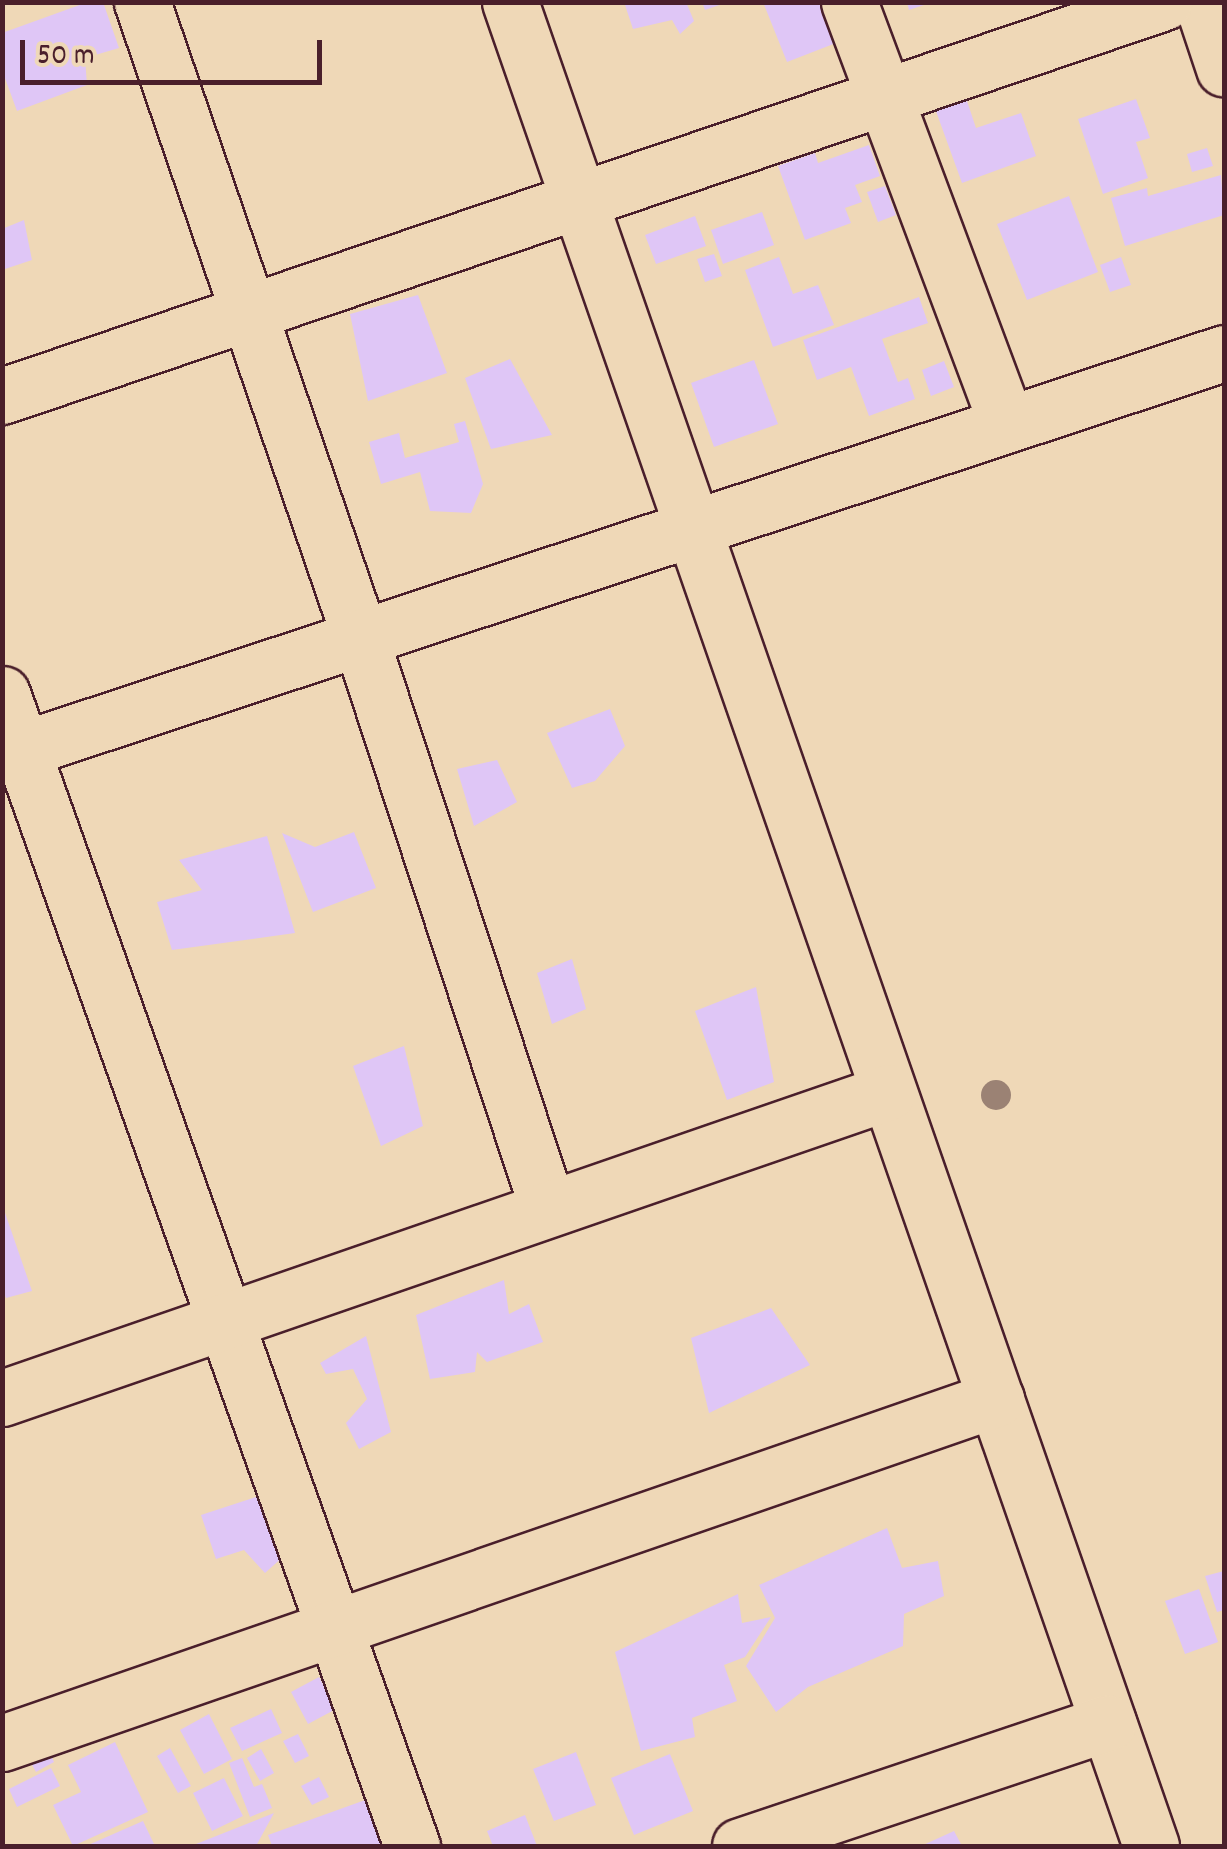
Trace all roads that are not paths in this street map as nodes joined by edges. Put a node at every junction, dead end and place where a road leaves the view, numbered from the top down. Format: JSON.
{"nodes":[{"id":1,"x":142,"y":2,"type":"edge"},
{"id":2,"x":510,"y":2,"type":"edge"},
{"id":3,"x":849,"y":2,"type":"edge"},
{"id":4,"x":1164,"y":2,"type":"edge"},
{"id":5,"x":1202,"y":2,"type":"edge"},
{"id":6,"x":1224,"y":68,"type":"edge"},
{"id":7,"x":883,"y":98,"type":"junction"},
{"id":8,"x":579,"y":201,"type":"junction"},
{"id":9,"x":249,"y":314,"type":"junction"},
{"id":10,"x":1224,"y":353,"type":"edge"},
{"id":11,"x":2,"y":396,"type":"edge"},
{"id":12,"x":1007,"y":424,"type":"junction"},
{"id":13,"x":693,"y":528,"type":"junction"},
{"id":14,"x":360,"y":637,"type":"junction"},
{"id":15,"x":2,"y":694,"type":"edge"},
{"id":16,"x":12,"y":752,"type":"edge"},
{"id":17,"x":888,"y":1092,"type":"junction"},
{"id":18,"x":548,"y":1209,"type":"junction"},
{"id":19,"x":225,"y":1320,"type":"junction"},
{"id":20,"x":2,"y":1398,"type":"edge"},
{"id":21,"x":996,"y":1400,"type":"junction"},
{"id":22,"x":334,"y":1627,"type":"junction"},
{"id":23,"x":1108,"y":1723,"type":"junction"},
{"id":24,"x":2,"y":1743,"type":"edge"},
{"id":25,"x":412,"y":1846,"type":"edge"},
{"id":26,"x":740,"y":1846,"type":"edge"},
{"id":27,"x":1151,"y":1846,"type":"edge"}],
"edges":[{"from":1,"to":9,"type":"street"},
{"from":2,"to":8,"type":"street"},
{"from":3,"to":7,"type":"street"},
{"from":4,"to":7,"type":"street"},
{"from":5,"to":6,"type":"street"},
{"from":7,"to":8,"type":"street"},
{"from":7,"to":12,"type":"street"},
{"from":8,"to":9,"type":"street"},
{"from":8,"to":13,"type":"street"},
{"from":9,"to":11,"type":"street"},
{"from":9,"to":14,"type":"street"},
{"from":10,"to":12,"type":"street"},
{"from":12,"to":13,"type":"street"},
{"from":13,"to":14,"type":"street"},
{"from":13,"to":17,"type":"street"},
{"from":14,"to":16,"type":"street"},
{"from":14,"to":18,"type":"street"},
{"from":15,"to":16,"type":"street"},
{"from":16,"to":19,"type":"street"},
{"from":17,"to":18,"type":"street"},
{"from":17,"to":21,"type":"street"},
{"from":18,"to":19,"type":"street"},
{"from":19,"to":20,"type":"street"},
{"from":19,"to":22,"type":"street"},
{"from":21,"to":22,"type":"street"},
{"from":21,"to":23,"type":"street"},
{"from":22,"to":24,"type":"street"},
{"from":22,"to":25,"type":"street"},
{"from":23,"to":26,"type":"street"},
{"from":23,"to":27,"type":"street"}]}
